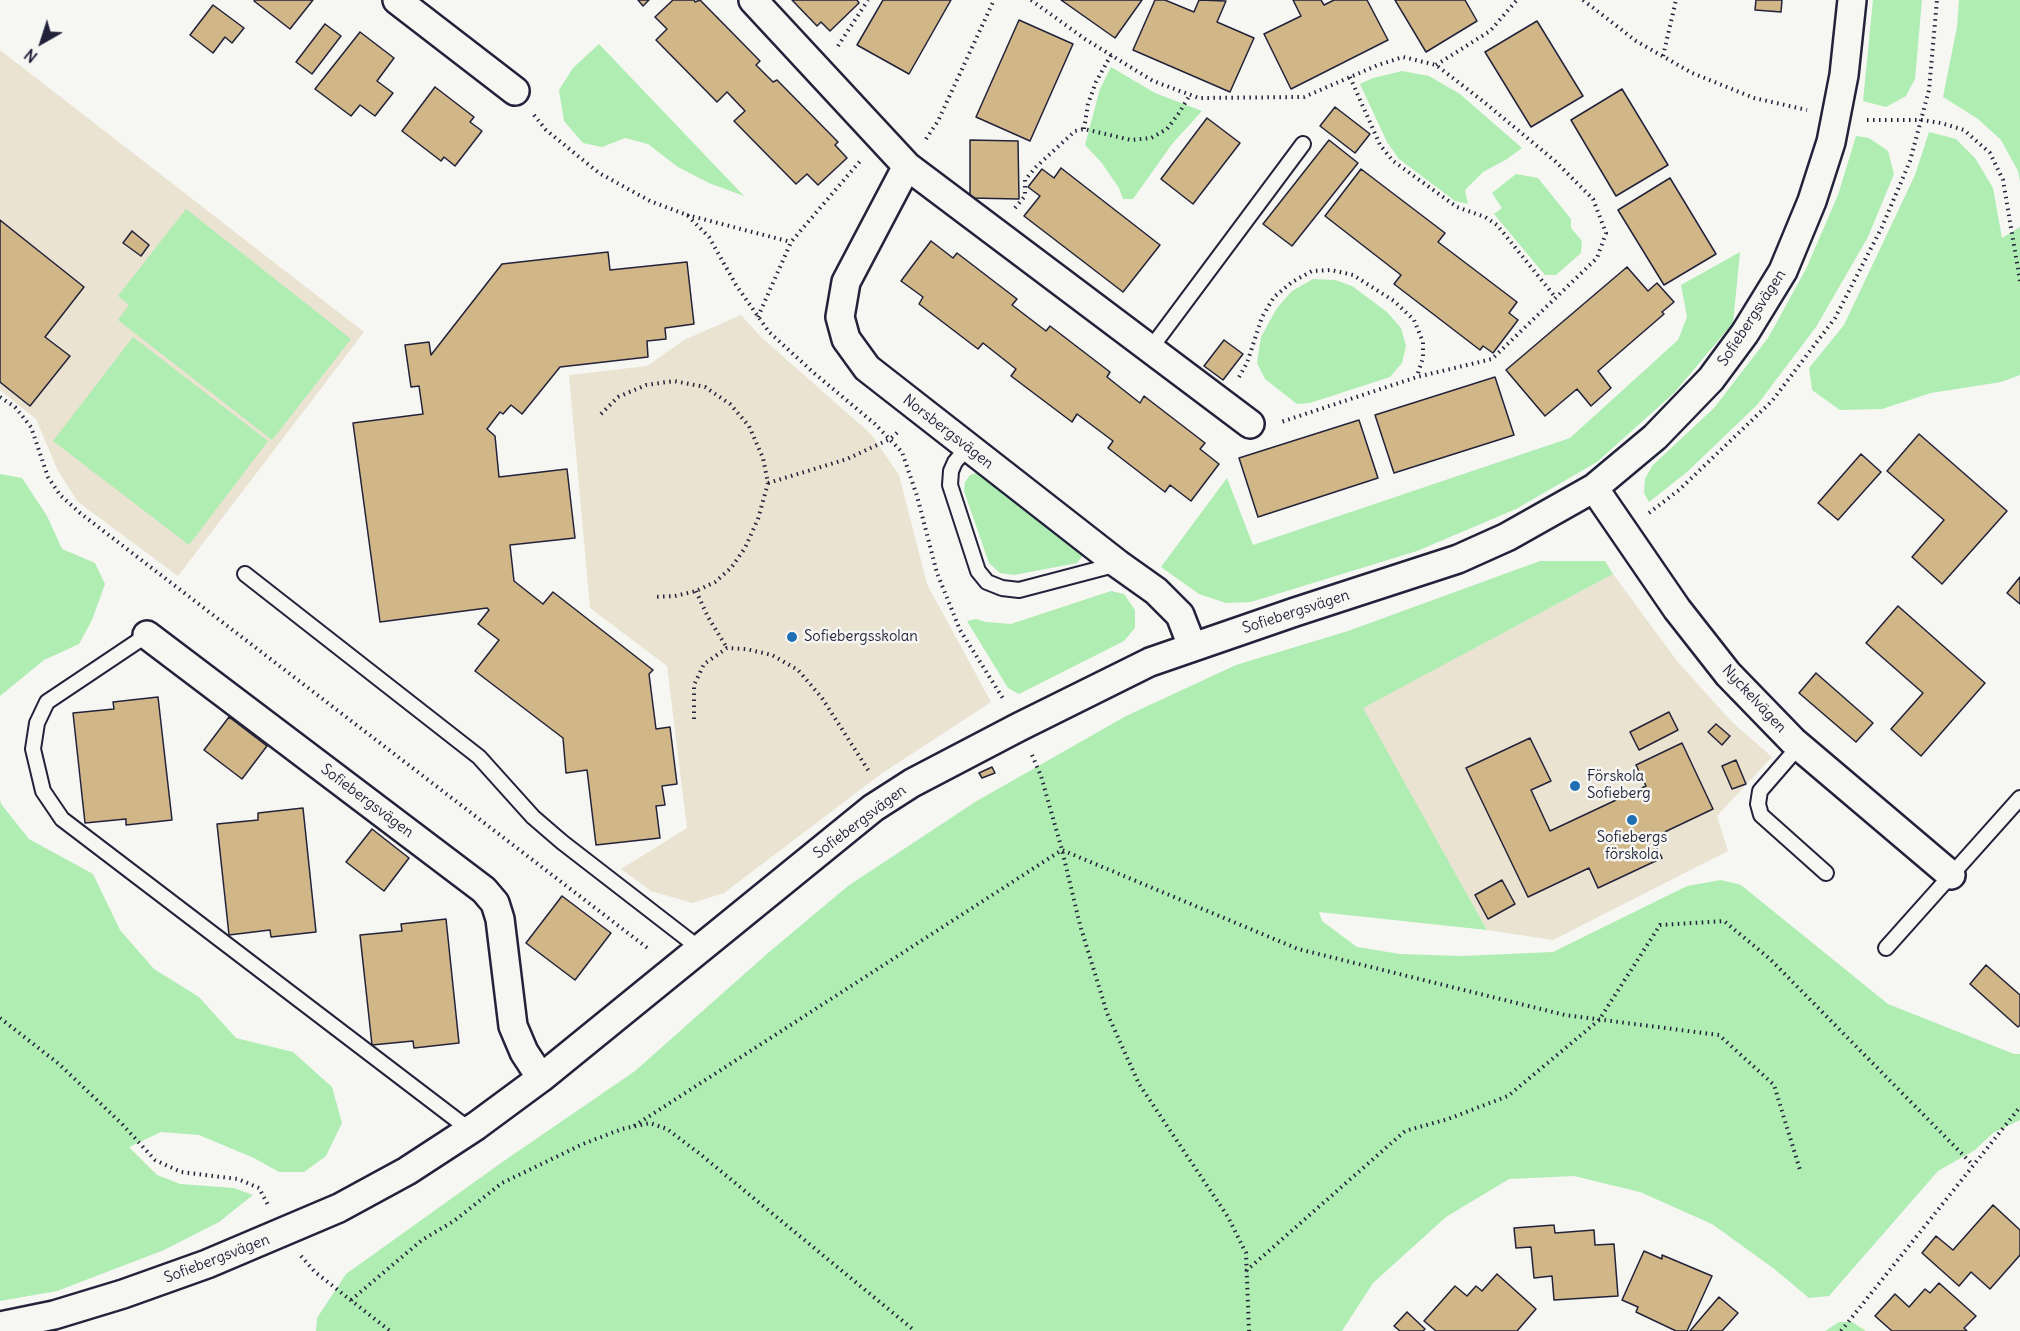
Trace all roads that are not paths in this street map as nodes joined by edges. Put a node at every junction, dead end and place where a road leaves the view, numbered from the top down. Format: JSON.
{"nodes":[{"id":1,"x":397,"y":0,"type":"edge"},
{"id":2,"x":753,"y":0,"type":"edge"},
{"id":3,"x":1852,"y":0,"type":"edge"},
{"id":4,"x":515,"y":91,"type":"road end"},
{"id":5,"x":1303,"y":144,"type":"dead end"},
{"id":6,"x":907,"y":166,"type":"junction"},
{"id":7,"x":1151,"y":348,"type":"junction"},
{"id":8,"x":1250,"y":424,"type":"road end"},
{"id":9,"x":968,"y":447,"type":"junction"},
{"id":10,"x":1594,"y":488,"type":"junction"},
{"id":11,"x":1118,"y":564,"type":"junction"},
{"id":12,"x":245,"y":574,"type":"dead end"},
{"id":13,"x":147,"y":635,"type":"joint"},
{"id":14,"x":1192,"y":646,"type":"junction"},
{"id":15,"x":1799,"y":746,"type":"junction"},
{"id":16,"x":2020,"y":798,"type":"edge"},
{"id":17,"x":1826,"y":873,"type":"dead end"},
{"id":18,"x":1951,"y":876,"type":"junction"},
{"id":19,"x":699,"y":948,"type":"junction"},
{"id":20,"x":1886,"y":948,"type":"dead end"},
{"id":21,"x":541,"y":1078,"type":"junction"},
{"id":22,"x":470,"y":1130,"type":"junction"},
{"id":23,"x":56,"y":1323,"type":"edge"},
{"id":24,"x":0,"y":1326,"type":"edge"}],
"edges":[{"from":1,"to":4,"type":"street"},
{"from":2,"to":6,"type":"street"},
{"from":3,"to":10,"type":"street","name":"Sofiebergsvägen"},
{"from":5,"to":7,"type":"lane"},
{"from":6,"to":7,"type":"street"},
{"from":6,"to":9,"type":"street","name":"Norsbergsvägen"},
{"from":7,"to":8,"type":"street"},
{"from":9,"to":11,"type":"street","name":"Norsbergsvägen"},
{"from":9,"to":11,"type":"lane"},
{"from":10,"to":14,"type":"street","name":"Sofiebergsvägen"},
{"from":10,"to":15,"type":"street","name":"Nyckelvägen"},
{"from":11,"to":14,"type":"street","name":"Norsbergsvägen"},
{"from":12,"to":19,"type":"lane"},
{"from":13,"to":21,"type":"street","name":"Sofiebergsvägen"},
{"from":13,"to":22,"type":"lane"},
{"from":14,"to":19,"type":"street","name":"Sofiebergsvägen"},
{"from":15,"to":17,"type":"lane"},
{"from":15,"to":18,"type":"street","name":"Nyckelvägen"},
{"from":16,"to":18,"type":"lane"},
{"from":18,"to":20,"type":"lane"},
{"from":19,"to":21,"type":"street","name":"Sofiebergsvägen"},
{"from":21,"to":22,"type":"street","name":"Sofiebergsvägen"},
{"from":22,"to":23,"type":"street","name":"Sofiebergsvägen"},
{"from":23,"to":24,"type":"street","name":"Sofiebergsvägen"}]}
